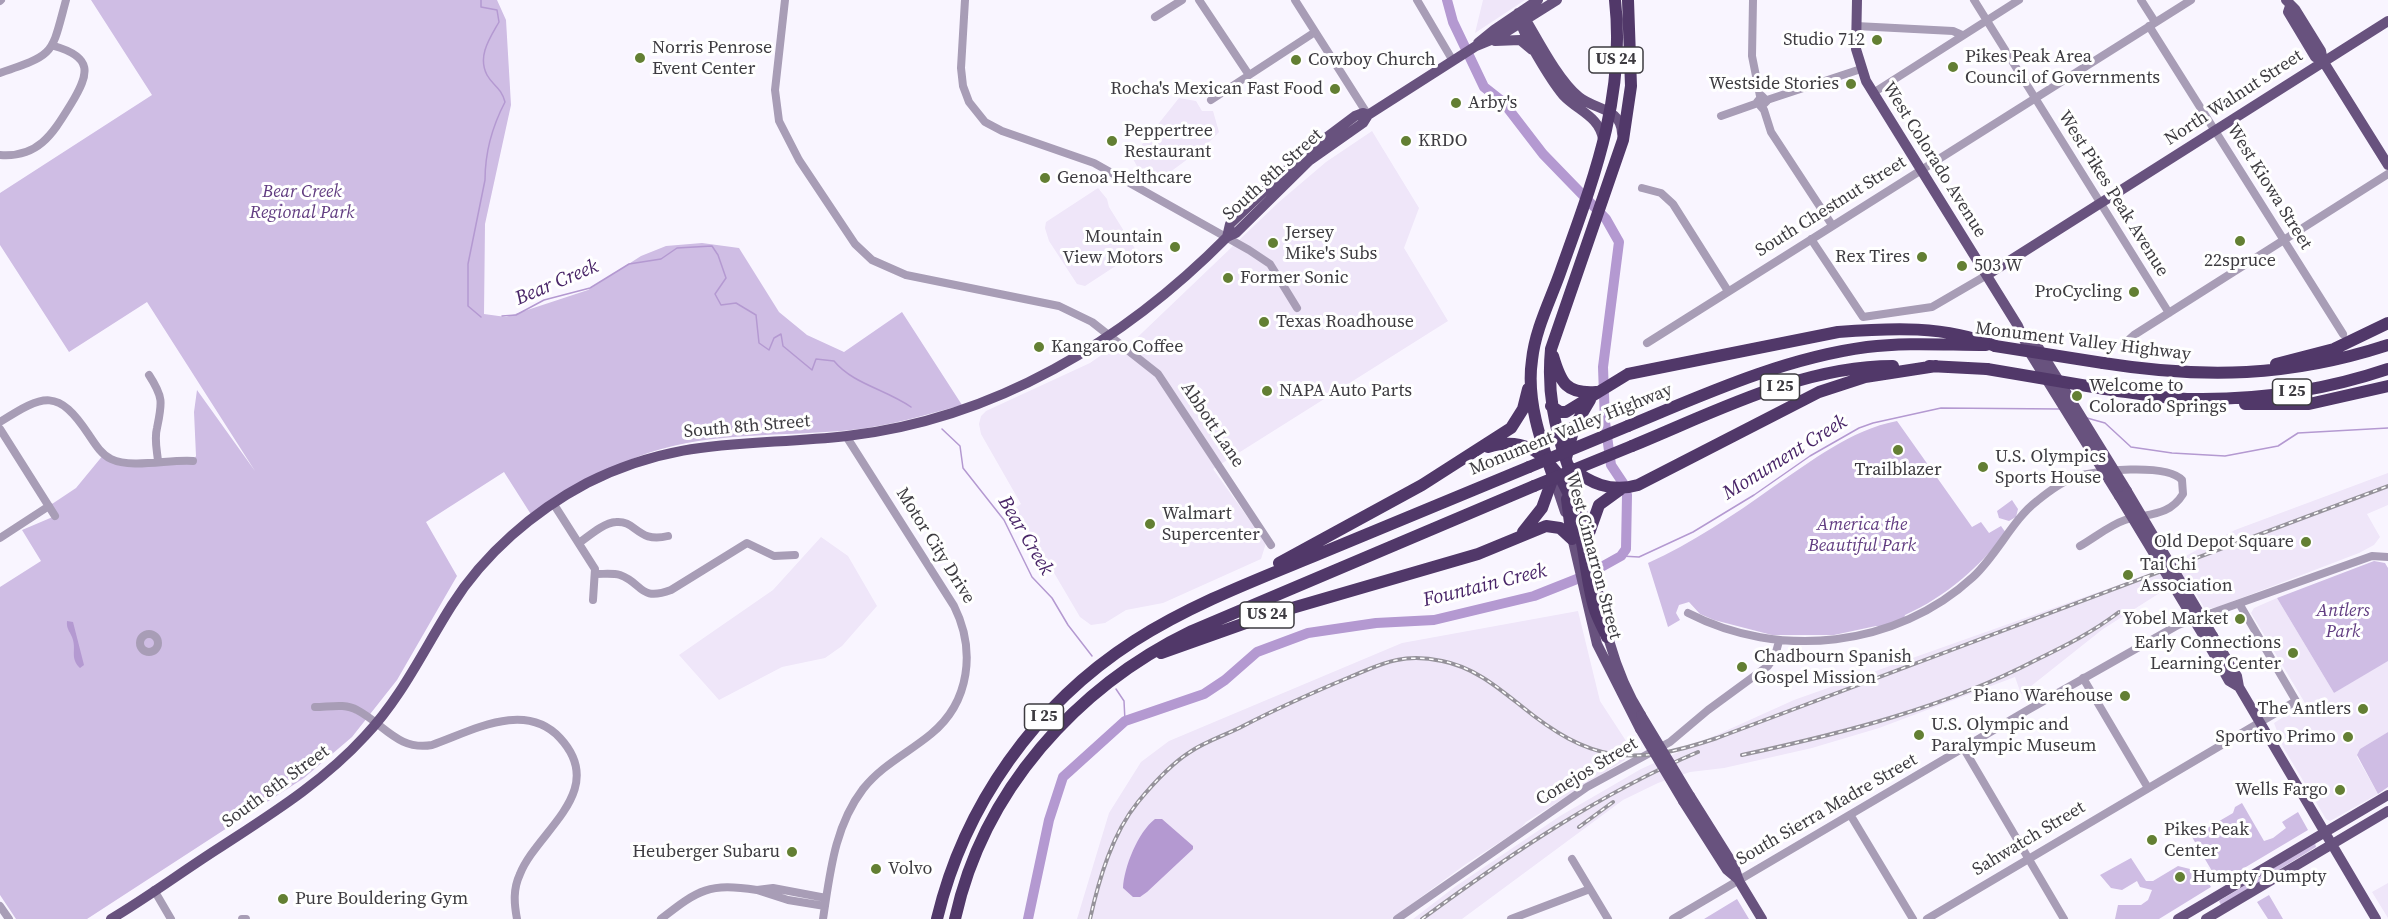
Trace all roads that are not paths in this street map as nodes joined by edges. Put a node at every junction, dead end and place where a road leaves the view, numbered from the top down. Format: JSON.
{"nodes":[{"id":1,"x":66,"y":0,"type":"edge"},
{"id":2,"x":785,"y":0,"type":"edge"},
{"id":3,"x":965,"y":0,"type":"edge"},
{"id":4,"x":1182,"y":0,"type":"edge"},
{"id":5,"x":1199,"y":0,"type":"edge"},
{"id":6,"x":1295,"y":0,"type":"edge"},
{"id":7,"x":1417,"y":0,"type":"edge"},
{"id":8,"x":1538,"y":0,"type":"edge"},
{"id":9,"x":1557,"y":0,"type":"edge"},
{"id":10,"x":1629,"y":0,"type":"edge"},
{"id":11,"x":1753,"y":0,"type":"edge"},
{"id":12,"x":1857,"y":0,"type":"edge"},
{"id":13,"x":1974,"y":0,"type":"edge"},
{"id":14,"x":2019,"y":0,"type":"edge"},
{"id":15,"x":2140,"y":0,"type":"edge"},
{"id":16,"x":2191,"y":0,"type":"edge"},
{"id":17,"x":1615,"y":2,"type":"edge"},
{"id":18,"x":2288,"y":3,"type":"edge"},
{"id":19,"x":1155,"y":17,"type":"dead end"},
{"id":20,"x":1521,"y":19,"type":"junction"},
{"id":21,"x":2388,"y":21,"type":"edge"},
{"id":22,"x":1986,"y":22,"type":"junction"},
{"id":23,"x":2152,"y":24,"type":"junction"},
{"id":24,"x":1856,"y":26,"type":"junction"},
{"id":25,"x":1315,"y":32,"type":"junction"},
{"id":26,"x":1962,"y":36,"type":"junction"},
{"id":27,"x":1488,"y":42,"type":"junction"},
{"id":28,"x":54,"y":46,"type":"junction"},
{"id":29,"x":1476,"y":46,"type":"junction"},
{"id":30,"x":1457,"y":58,"type":"junction"},
{"id":31,"x":1542,"y":61,"type":"junction"},
{"id":32,"x":2323,"y":61,"type":"junction"},
{"id":33,"x":1861,"y":69,"type":"junction"},
{"id":34,"x":0,"y":73,"type":"edge"},
{"id":35,"x":1249,"y":75,"type":"junction"},
{"id":36,"x":1873,"y":93,"type":"junction"},
{"id":37,"x":2033,"y":98,"type":"junction"},
{"id":38,"x":1211,"y":100,"type":"dead end"},
{"id":39,"x":1763,"y":102,"type":"junction"},
{"id":40,"x":1611,"y":112,"type":"junction"},
{"id":41,"x":1368,"y":115,"type":"junction"},
{"id":42,"x":1721,"y":116,"type":"dead end"},
{"id":43,"x":2213,"y":130,"type":"junction"},
{"id":44,"x":1623,"y":140,"type":"junction"},
{"id":45,"x":1604,"y":146,"type":"junction"},
{"id":46,"x":0,"y":155,"type":"edge"},
{"id":47,"x":2388,"y":165,"type":"edge"},
{"id":48,"x":1920,"y":170,"type":"junction"},
{"id":49,"x":2388,"y":174,"type":"edge"},
{"id":50,"x":1642,"y":188,"type":"dead end"},
{"id":51,"x":2099,"y":204,"type":"junction"},
{"id":52,"x":1832,"y":225,"type":"junction"},
{"id":53,"x":1227,"y":237,"type":"junction"},
{"id":54,"x":1811,"y":239,"type":"junction"},
{"id":55,"x":2283,"y":240,"type":"junction"},
{"id":56,"x":1987,"y":275,"type":"junction"},
{"id":57,"x":1728,"y":291,"type":"junction"},
{"id":58,"x":1297,"y":308,"type":"dead end"},
{"id":59,"x":2169,"y":313,"type":"junction"},
{"id":60,"x":2388,"y":323,"type":"edge"},
{"id":61,"x":2018,"y":326,"type":"junction"},
{"id":62,"x":2343,"y":334,"type":"dead end"},
{"id":63,"x":1110,"y":337,"type":"junction"},
{"id":64,"x":1647,"y":343,"type":"dead end"},
{"id":65,"x":2124,"y":345,"type":"dead end"},
{"id":66,"x":2388,"y":345,"type":"edge"},
{"id":67,"x":1995,"y":346,"type":"junction"},
{"id":68,"x":1551,"y":349,"type":"junction"},
{"id":69,"x":1936,"y":366,"type":"junction"},
{"id":70,"x":2388,"y":369,"type":"edge"},
{"id":71,"x":2197,"y":374,"type":"junction"},
{"id":72,"x":149,"y":375,"type":"dead end"},
{"id":73,"x":1531,"y":375,"type":"junction"},
{"id":74,"x":2388,"y":386,"type":"edge"},
{"id":75,"x":1590,"y":396,"type":"junction"},
{"id":76,"x":2193,"y":399,"type":"junction"},
{"id":77,"x":1551,"y":405,"type":"junction"},
{"id":78,"x":0,"y":422,"type":"edge"},
{"id":79,"x":0,"y":429,"type":"edge"},
{"id":80,"x":846,"y":436,"type":"junction"},
{"id":81,"x":1473,"y":453,"type":"junction"},
{"id":82,"x":158,"y":461,"type":"junction"},
{"id":83,"x":193,"y":461,"type":"dead end"},
{"id":84,"x":1559,"y":465,"type":"junction"},
{"id":85,"x":2110,"y":472,"type":"junction"},
{"id":86,"x":1606,"y":492,"type":"junction"},
{"id":87,"x":553,"y":503,"type":"junction"},
{"id":88,"x":49,"y":506,"type":"junction"},
{"id":89,"x":55,"y":516,"type":"dead end"},
{"id":90,"x":1520,"y":535,"type":"junction"},
{"id":91,"x":668,"y":536,"type":"dead end"},
{"id":92,"x":1578,"y":536,"type":"junction"},
{"id":93,"x":0,"y":538,"type":"edge"},
{"id":94,"x":579,"y":543,"type":"junction"},
{"id":95,"x":1271,"y":545,"type":"dead end"},
{"id":96,"x":2080,"y":546,"type":"dead end"},
{"id":97,"x":795,"y":555,"type":"dead end"},
{"id":98,"x":2388,"y":557,"type":"edge"},
{"id":99,"x":597,"y":574,"type":"junction"},
{"id":100,"x":1234,"y":589,"type":"junction"},
{"id":101,"x":593,"y":600,"type":"dead end"},
{"id":102,"x":2240,"y":605,"type":"junction"},
{"id":103,"x":1688,"y":613,"type":"dead end"},
{"id":104,"x":1607,"y":637,"type":"joint"},
{"id":105,"x":1779,"y":641,"type":"junction"},
{"id":106,"x":1135,"y":663,"type":"junction"},
{"id":107,"x":2083,"y":678,"type":"junction"},
{"id":108,"x":315,"y":707,"type":"dead end"},
{"id":109,"x":2260,"y":722,"type":"junction"},
{"id":110,"x":376,"y":724,"type":"junction"},
{"id":111,"x":1964,"y":749,"type":"junction"},
{"id":112,"x":2148,"y":788,"type":"junction"},
{"id":113,"x":2388,"y":795,"type":"edge"},
{"id":114,"x":1687,"y":798,"type":"junction"},
{"id":115,"x":2388,"y":811,"type":"edge"},
{"id":116,"x":1851,"y":816,"type":"junction"},
{"id":117,"x":2324,"y":832,"type":"junction"},
{"id":118,"x":2332,"y":844,"type":"junction"},
{"id":119,"x":1572,"y":859,"type":"dead end"},
{"id":120,"x":2030,"y":859,"type":"junction"},
{"id":121,"x":1739,"y":881,"type":"junction"},
{"id":122,"x":1590,"y":889,"type":"junction"},
{"id":123,"x":154,"y":890,"type":"junction"},
{"id":124,"x":2213,"y":898,"type":"junction"},
{"id":125,"x":826,"y":902,"type":"junction"},
{"id":126,"x":0,"y":906,"type":"edge"},
{"id":127,"x":2220,"y":911,"type":"junction"},
{"id":128,"x":9,"y":919,"type":"edge"},
{"id":129,"x":111,"y":919,"type":"edge"},
{"id":130,"x":171,"y":919,"type":"edge"},
{"id":131,"x":517,"y":919,"type":"edge"},
{"id":132,"x":661,"y":919,"type":"edge"},
{"id":133,"x":823,"y":919,"type":"edge"},
{"id":134,"x":937,"y":919,"type":"edge"},
{"id":135,"x":955,"y":919,"type":"edge"},
{"id":136,"x":1397,"y":919,"type":"edge"},
{"id":137,"x":1511,"y":919,"type":"edge"},
{"id":138,"x":1608,"y":919,"type":"edge"},
{"id":139,"x":1673,"y":919,"type":"edge"},
{"id":140,"x":1762,"y":919,"type":"edge"},
{"id":141,"x":1914,"y":919,"type":"edge"},
{"id":142,"x":1927,"y":919,"type":"edge"},
{"id":143,"x":2064,"y":919,"type":"edge"},
{"id":144,"x":2178,"y":919,"type":"edge"},
{"id":145,"x":2206,"y":919,"type":"edge"},
{"id":146,"x":2376,"y":919,"type":"edge"}],
"edges":[{"from":1,"to":28,"type":"street"},
{"from":2,"to":63,"type":"street","name":"Abbott Lane"},
{"from":3,"to":53,"type":"street"},
{"from":4,"to":19,"type":"street"},
{"from":5,"to":35,"type":"street"},
{"from":6,"to":25,"type":"street"},
{"from":7,"to":30,"type":"street"},
{"from":8,"to":20,"type":"main road","name":"South 8th Street"},
{"from":9,"to":20,"type":"main road","name":"South 8th Street"},
{"from":10,"to":44,"type":"highway","name":"West Cimarron Street","number":"US 24"},
{"from":11,"to":39,"type":"street"},
{"from":12,"to":24,"type":"main road","name":"West Colorado Avenue"},
{"from":13,"to":22,"type":"street","name":"West Pikes Peak Avenue"},
{"from":14,"to":22,"type":"street"},
{"from":15,"to":23,"type":"street","name":"West Kiowa Street"},
{"from":16,"to":23,"type":"street","name":"South Chestnut Street"},
{"from":17,"to":40,"type":"highway","name":"West Cimarron Street","number":"US 24"},
{"from":18,"to":32,"type":"main road"},
{"from":20,"to":27,"type":"main road","name":"South 8th Street"},
{"from":20,"to":29,"type":"main road","name":"South 8th Street"},
{"from":20,"to":31,"type":"main road"},
{"from":20,"to":40,"type":"main road"},
{"from":21,"to":32,"type":"main road","name":"North Walnut Street"},
{"from":22,"to":26,"type":"street"},
{"from":22,"to":37,"type":"street","name":"West Pikes Peak Avenue"},
{"from":23,"to":37,"type":"street","name":"South Chestnut Street"},
{"from":23,"to":43,"type":"street","name":"West Kiowa Street"},
{"from":24,"to":26,"type":"street"},
{"from":24,"to":33,"type":"main road","name":"West Colorado Avenue"},
{"from":25,"to":35,"type":"street"},
{"from":25,"to":41,"type":"street"},
{"from":26,"to":36,"type":"street"},
{"from":27,"to":29,"type":"main road","name":"South 8th Street"},
{"from":27,"to":31,"type":"main road"},
{"from":28,"to":34,"type":"street"},
{"from":28,"to":46,"type":"street"},
{"from":29,"to":30,"type":"main road","name":"South 8th Street"},
{"from":30,"to":41,"type":"main road","name":"South 8th Street"},
{"from":31,"to":45,"type":"main road"},
{"from":32,"to":43,"type":"main road","name":"North Walnut Street"},
{"from":32,"to":47,"type":"main road"},
{"from":33,"to":36,"type":"main road","name":"West Colorado Avenue"},
{"from":33,"to":39,"type":"street"},
{"from":35,"to":38,"type":"street"},
{"from":36,"to":48,"type":"main road","name":"West Colorado Avenue"},
{"from":37,"to":48,"type":"street","name":"South Chestnut Street"},
{"from":37,"to":51,"type":"street","name":"West Pikes Peak Avenue"},
{"from":39,"to":42,"type":"street"},
{"from":39,"to":52,"type":"street"},
{"from":40,"to":44,"type":"main road"},
{"from":40,"to":45,"type":"highway","name":"West Cimarron Street","number":"US 24"},
{"from":41,"to":53,"type":"main road","name":"South 8th Street"},
{"from":43,"to":51,"type":"main road","name":"North Walnut Street"},
{"from":43,"to":55,"type":"street","name":"West Kiowa Street"},
{"from":44,"to":68,"type":"highway","name":"West Cimarron Street","number":"US 24"},
{"from":45,"to":73,"type":"highway","name":"West Cimarron Street","number":"US 24"},
{"from":48,"to":52,"type":"street","name":"South Chestnut Street"},
{"from":48,"to":56,"type":"main road","name":"West Colorado Avenue"},
{"from":49,"to":55,"type":"street"},
{"from":50,"to":57,"type":"street"},
{"from":51,"to":56,"type":"main road","name":"North Walnut Street"},
{"from":51,"to":59,"type":"street","name":"West Pikes Peak Avenue"},
{"from":52,"to":54,"type":"street","name":"South Chestnut Street"},
{"from":53,"to":58,"type":"street"},
{"from":53,"to":63,"type":"main road","name":"South 8th Street"},
{"from":54,"to":56,"type":"street"},
{"from":54,"to":57,"type":"street","name":"South Chestnut Street"},
{"from":55,"to":59,"type":"street"},
{"from":55,"to":62,"type":"street","name":"West Kiowa Street"},
{"from":56,"to":61,"type":"main road","name":"West Colorado Avenue"},
{"from":57,"to":64,"type":"street","name":"South Chestnut Street"},
{"from":59,"to":65,"type":"street"},
{"from":60,"to":71,"type":"highway"},
{"from":61,"to":85,"type":"main road","name":"West Colorado Avenue"},
{"from":61,"to":85,"type":"main road","name":"West Colorado Avenue"},
{"from":63,"to":80,"type":"main road","name":"South 8th Street"},
{"from":63,"to":95,"type":"street","name":"Abbott Lane"},
{"from":66,"to":71,"type":"highway","name":"Monument Valley Highway","number":"I 25"},
{"from":67,"to":71,"type":"highway","name":"Monument Valley Highway","number":"I 25","bridge":true},
{"from":67,"to":75,"type":"highway"},
{"from":67,"to":100,"type":"highway","name":"Monument Valley Highway","number":"I 25","bridge":true},
{"from":68,"to":75,"type":"highway"},
{"from":68,"to":77,"type":"highway","name":"West Cimarron Street","number":"US 24"},
{"from":69,"to":76,"type":"highway","name":"Monument Valley Highway","number":"I 25","bridge":true},
{"from":69,"to":86,"type":"highway"},
{"from":69,"to":106,"type":"highway","name":"Monument Valley Highway","number":"I 25","bridge":true},
{"from":70,"to":76,"type":"highway","name":"Monument Valley Highway","number":"I 25"},
{"from":72,"to":82,"type":"street"},
{"from":73,"to":81,"type":"highway","number":"US 24"},
{"from":73,"to":84,"type":"highway","name":"West Cimarron Street"},
{"from":74,"to":76,"type":"highway"},
{"from":75,"to":77,"type":"highway"},
{"from":75,"to":84,"type":"highway"},
{"from":77,"to":84,"type":"highway","name":"West Cimarron Street","number":"US 24"},
{"from":78,"to":82,"type":"street"},
{"from":79,"to":88,"type":"street"},
{"from":80,"to":87,"type":"main road","name":"South 8th Street"},
{"from":80,"to":125,"type":"street","name":"Motor City Drive"},
{"from":81,"to":84,"type":"highway"},
{"from":81,"to":100,"type":"highway","number":"US 24"},
{"from":82,"to":83,"type":"street"},
{"from":84,"to":86,"type":"highway"},
{"from":84,"to":90,"type":"highway","number":"US 24"},
{"from":84,"to":92,"type":"main road","name":"West Cimarron Street"},
{"from":84,"to":92,"type":"main road","name":"West Cimarron Street"},
{"from":84,"to":92,"type":"highway"},
{"from":85,"to":96,"type":"street"},
{"from":85,"to":105,"type":"street"},
{"from":85,"to":109,"type":"main road","name":"West Colorado Avenue","bridge":true},
{"from":86,"to":92,"type":"highway"},
{"from":87,"to":94,"type":"street"},
{"from":87,"to":110,"type":"main road","name":"South 8th Street"},
{"from":88,"to":89,"type":"street"},
{"from":88,"to":93,"type":"street"},
{"from":90,"to":92,"type":"highway"},
{"from":90,"to":106,"type":"highway","number":"US 24"},
{"from":91,"to":94,"type":"street"},
{"from":92,"to":104,"type":"highway"},
{"from":92,"to":114,"type":"main road","name":"West Cimarron Street","bridge":true},
{"from":94,"to":99,"type":"street"},
{"from":97,"to":99,"type":"street"},
{"from":98,"to":102,"type":"street","name":"South Sierra Madre Street"},
{"from":99,"to":101,"type":"street"},
{"from":100,"to":134,"type":"highway","name":"Monument Valley Highway","number":"I 25"},
{"from":102,"to":107,"type":"street","name":"South Sierra Madre Street"},
{"from":102,"to":109,"type":"street"},
{"from":103,"to":105,"type":"street"},
{"from":104,"to":114,"type":"main road","name":"West Cimarron Street","bridge":true},
{"from":105,"to":136,"type":"street","name":"Conejos Street"},
{"from":106,"to":135,"type":"highway","name":"Monument Valley Highway","number":"I 25"},
{"from":107,"to":111,"type":"street","name":"South Sierra Madre Street"},
{"from":107,"to":112,"type":"street"},
{"from":108,"to":110,"type":"street"},
{"from":109,"to":112,"type":"street","name":"Sahwatch Street"},
{"from":109,"to":117,"type":"main road","name":"West Colorado Avenue"},
{"from":110,"to":123,"type":"main road","name":"South 8th Street"},
{"from":110,"to":131,"type":"street"},
{"from":111,"to":116,"type":"street","name":"South Sierra Madre Street"},
{"from":111,"to":120,"type":"street"},
{"from":112,"to":120,"type":"street","name":"Sahwatch Street"},
{"from":113,"to":117,"type":"main road"},
{"from":114,"to":121,"type":"main road","name":"West Cimarron Street"},
{"from":115,"to":118,"type":"main road"},
{"from":116,"to":121,"type":"street","name":"South Sierra Madre Street"},
{"from":116,"to":141,"type":"street"},
{"from":117,"to":118,"type":"main road","name":"West Colorado Avenue"},
{"from":117,"to":124,"type":"main road"},
{"from":118,"to":127,"type":"main road"},
{"from":118,"to":146,"type":"main road","name":"West Colorado Avenue"},
{"from":119,"to":122,"type":"street"},
{"from":120,"to":142,"type":"street","name":"Sahwatch Street"},
{"from":120,"to":143,"type":"street"},
{"from":121,"to":139,"type":"street","name":"South Sierra Madre Street"},
{"from":121,"to":140,"type":"main road","name":"West Cimarron Street"},
{"from":122,"to":137,"type":"street"},
{"from":122,"to":138,"type":"street"},
{"from":123,"to":129,"type":"main road","name":"South 8th Street"},
{"from":123,"to":130,"type":"street"},
{"from":124,"to":127,"type":"street"},
{"from":124,"to":144,"type":"main road"},
{"from":125,"to":132,"type":"street"},
{"from":125,"to":133,"type":"street","name":"Motor City Drive"},
{"from":126,"to":128,"type":"street"},
{"from":127,"to":145,"type":"main road"}]}
